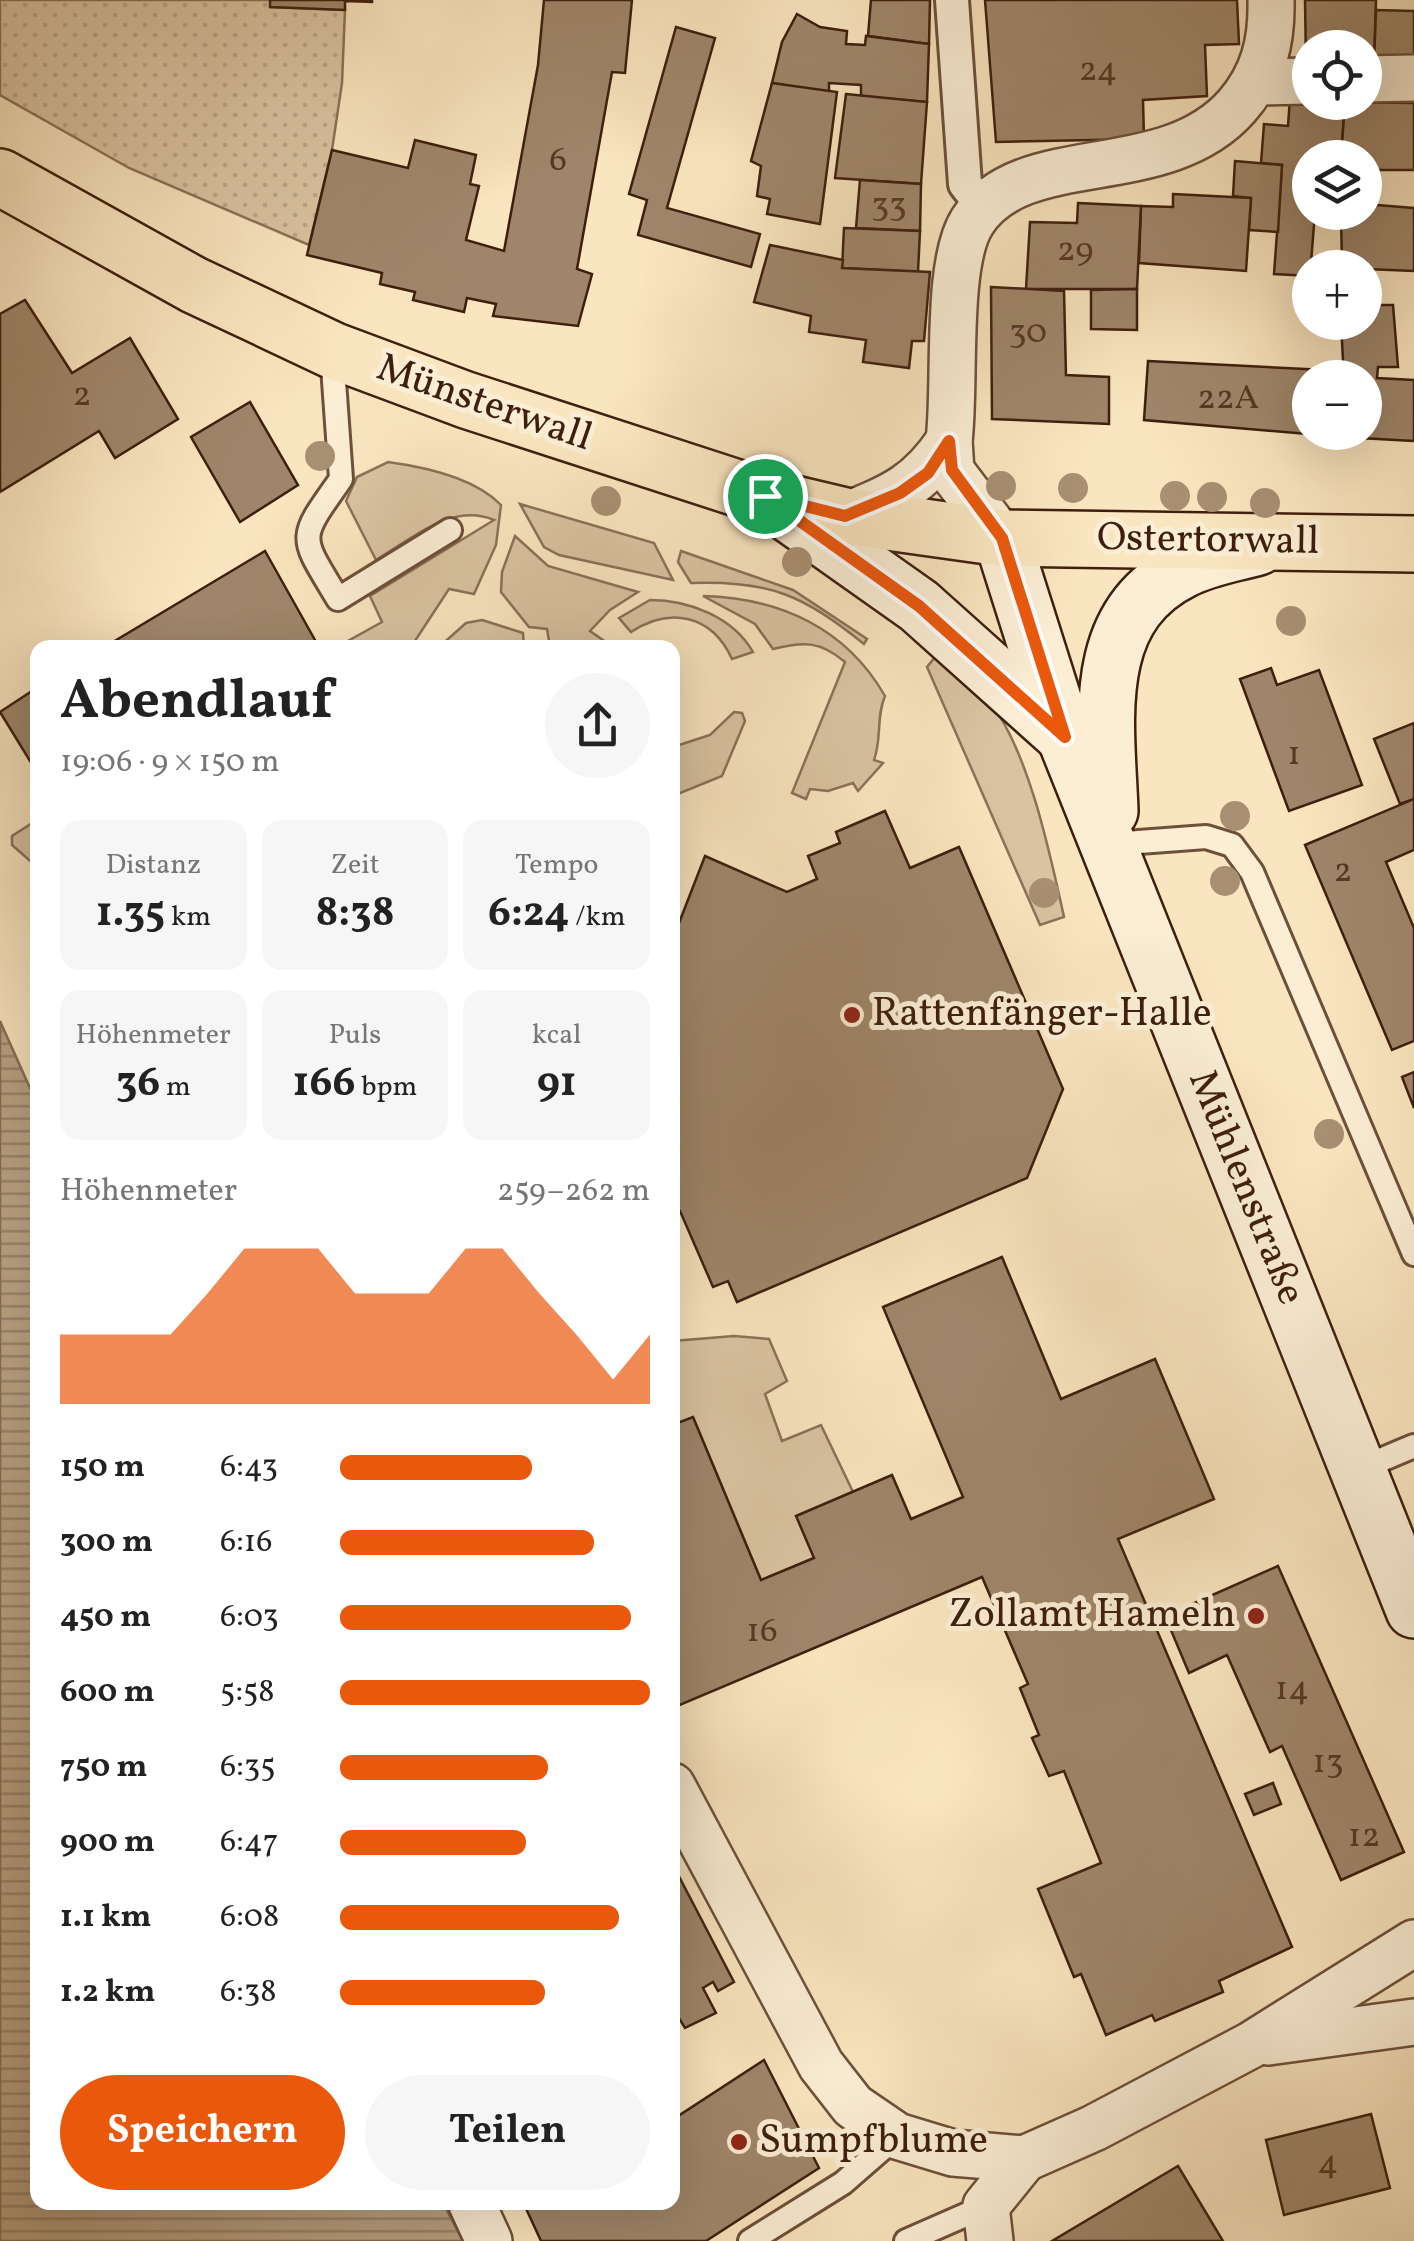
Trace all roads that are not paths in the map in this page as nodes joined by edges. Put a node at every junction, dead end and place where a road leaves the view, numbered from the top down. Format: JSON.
{"nodes":[{"id":1,"x":952,"y":0,"type":"edge"},
{"id":2,"x":1271,"y":0,"type":"edge"},
{"id":3,"x":1414,"y":78,"type":"edge"},
{"id":4,"x":1382,"y":79,"type":"edge"},
{"id":5,"x":1292,"y":81,"type":"edge"},
{"id":6,"x":1257,"y":82,"type":"junction"},
{"id":7,"x":3,"y":187,"type":"edge"},
{"id":8,"x":984,"y":206,"type":"junction"},
{"id":9,"x":332,"y":350,"type":"junction"},
{"id":10,"x":949,"y":441,"type":"junction"},
{"id":11,"x":765,"y":496,"type":"junction"},
{"id":12,"x":845,"y":516,"type":"junction"},
{"id":13,"x":450,"y":530,"type":"dead end"},
{"id":14,"x":1002,"y":538,"type":"junction"},
{"id":15,"x":1276,"y":542,"type":"junction"},
{"id":16,"x":1414,"y":544,"type":"edge"},
{"id":17,"x":1065,"y":737,"type":"junction"},
{"id":18,"x":1112,"y":844,"type":"junction"},
{"id":19,"x":1414,"y":1254,"type":"edge"},
{"id":20,"x":1414,"y":1446,"type":"edge"},
{"id":21,"x":1357,"y":1470,"type":"junction"},
{"id":22,"x":1414,"y":1610,"type":"edge"},
{"id":23,"x":680,"y":1801,"type":"edge"},
{"id":24,"x":1414,"y":1943,"type":"edge"},
{"id":25,"x":1414,"y":2022,"type":"edge"},
{"id":26,"x":1251,"y":2045,"type":"junction"},
{"id":27,"x":897,"y":2136,"type":"junction"},
{"id":28,"x":1024,"y":2159,"type":"junction"},
{"id":29,"x":474,"y":2210,"type":"edge"},
{"id":30,"x":988,"y":2224,"type":"edge"},
{"id":31,"x":488,"y":2241,"type":"edge"},
{"id":32,"x":750,"y":2241,"type":"edge"},
{"id":33,"x":906,"y":2241,"type":"edge"}],
"edges":[{"from":1,"to":8,"type":"street"},
{"from":2,"to":6,"type":"street"},
{"from":3,"to":4,"type":"street"},
{"from":5,"to":6,"type":"street"},
{"from":6,"to":8,"type":"street"},
{"from":7,"to":9,"type":"main road","name":"Münsterwall"},
{"from":8,"to":10,"type":"street"},
{"from":9,"to":11,"type":"main road","name":"Münsterwall"},
{"from":9,"to":13,"type":"lane"},
{"from":10,"to":12,"type":"street"},
{"from":10,"to":14,"type":"street"},
{"from":11,"to":12,"type":"main road","name":"Münsterwall"},
{"from":11,"to":17,"type":"main road"},
{"from":12,"to":14,"type":"main road","name":"Münsterwall"},
{"from":14,"to":15,"type":"main road","name":"Ostertorwall"},
{"from":14,"to":17,"type":"main road","name":"Mühlenstraße"},
{"from":15,"to":16,"type":"main road","name":"Ostertorwall"},
{"from":15,"to":18,"type":"main road"},
{"from":17,"to":18,"type":"main road","name":"Mühlenstraße"},
{"from":18,"to":19,"type":"lane"},
{"from":18,"to":21,"type":"main road","name":"Mühlenstraße"},
{"from":20,"to":21,"type":"lane"},
{"from":21,"to":22,"type":"main road","name":"Mühlenstraße"},
{"from":23,"to":27,"type":"street"},
{"from":24,"to":26,"type":"street"},
{"from":25,"to":26,"type":"street"},
{"from":26,"to":28,"type":"street"},
{"from":27,"to":28,"type":"street"},
{"from":27,"to":32,"type":"lane"},
{"from":28,"to":30,"type":"street"},
{"from":29,"to":31,"type":"street"},
{"from":30,"to":33,"type":"lane"}]}
